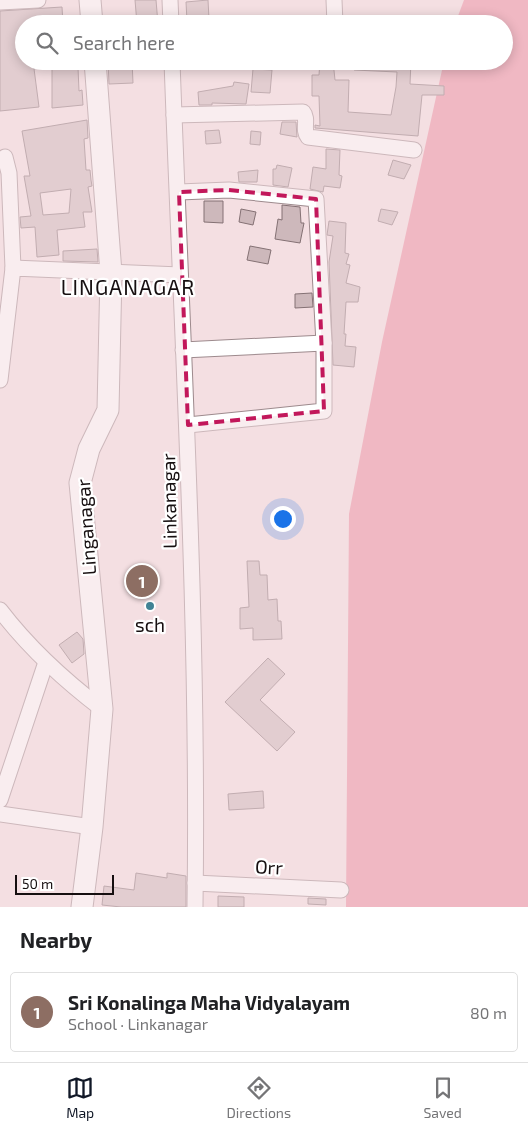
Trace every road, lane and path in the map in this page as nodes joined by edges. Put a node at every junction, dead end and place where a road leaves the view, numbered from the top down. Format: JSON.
{"nodes":[{"id":1,"x":38,"y":0,"type":"edge"},
{"id":2,"x":90,"y":0,"type":"edge"},
{"id":3,"x":170,"y":0,"type":"edge"},
{"id":4,"x":334,"y":0,"type":"edge"},
{"id":5,"x":0,"y":2,"type":"edge"},
{"id":6,"x":91,"y":15,"type":"edge"},
{"id":7,"x":171,"y":15,"type":"edge"},
{"id":8,"x":335,"y":15,"type":"edge"},
{"id":9,"x":95,"y":70,"type":"edge"},
{"id":10,"x":172,"y":70,"type":"edge"},
{"id":11,"x":174,"y":115,"type":"junction"},
{"id":12,"x":414,"y":150,"type":"dead end"},
{"id":13,"x":5,"y":157,"type":"dead end"},
{"id":14,"x":179,"y":192,"type":"junction"},
{"id":15,"x":13,"y":268,"type":"junction"},
{"id":16,"x":110,"y":273,"type":"junction"},
{"id":17,"x":180,"y":275,"type":"junction"},
{"id":18,"x":324,"y":343,"type":"junction"},
{"id":19,"x":183,"y":350,"type":"junction"},
{"id":20,"x":1,"y":372,"type":"edge"},
{"id":21,"x":188,"y":425,"type":"junction"},
{"id":22,"x":0,"y":610,"type":"edge"},
{"id":23,"x":46,"y":662,"type":"junction"},
{"id":24,"x":102,"y":709,"type":"junction"},
{"id":25,"x":0,"y":800,"type":"edge"},
{"id":26,"x":0,"y":814,"type":"edge"},
{"id":27,"x":92,"y":827,"type":"junction"},
{"id":28,"x":195,"y":883,"type":"junction"},
{"id":29,"x":341,"y":890,"type":"dead end"},
{"id":30,"x":82,"y":907,"type":"edge"},
{"id":31,"x":195,"y":907,"type":"edge"}],
"edges":[{"from":1,"to":5,"type":"street"},
{"from":2,"to":6,"type":"street"},
{"from":3,"to":7,"type":"street"},
{"from":4,"to":8,"type":"street"},
{"from":9,"to":16,"type":"street","name":"Linganagar"},
{"from":10,"to":11,"type":"street","name":"Linkanagar"},
{"from":11,"to":12,"type":"street"},
{"from":11,"to":14,"type":"street","name":"Linkanagar"},
{"from":13,"to":15,"type":"street"},
{"from":14,"to":17,"type":"street","name":"Linkanagar"},
{"from":14,"to":18,"type":"street"},
{"from":15,"to":16,"type":"street"},
{"from":15,"to":20,"type":"street"},
{"from":16,"to":17,"type":"street"},
{"from":16,"to":24,"type":"street","name":"Linganagar"},
{"from":17,"to":19,"type":"street","name":"Linkanagar"},
{"from":18,"to":19,"type":"street"},
{"from":18,"to":21,"type":"street"},
{"from":19,"to":21,"type":"street","name":"Linkanagar"},
{"from":21,"to":28,"type":"street","name":"Linkanagar"},
{"from":22,"to":23,"type":"street"},
{"from":23,"to":24,"type":"street"},
{"from":23,"to":25,"type":"street"},
{"from":24,"to":27,"type":"street","name":"Linganagar"},
{"from":26,"to":27,"type":"street"},
{"from":27,"to":30,"type":"street","name":"Linganagar"},
{"from":28,"to":29,"type":"street","name":"Orr"},
{"from":28,"to":31,"type":"street","name":"Linkanagar"}]}
